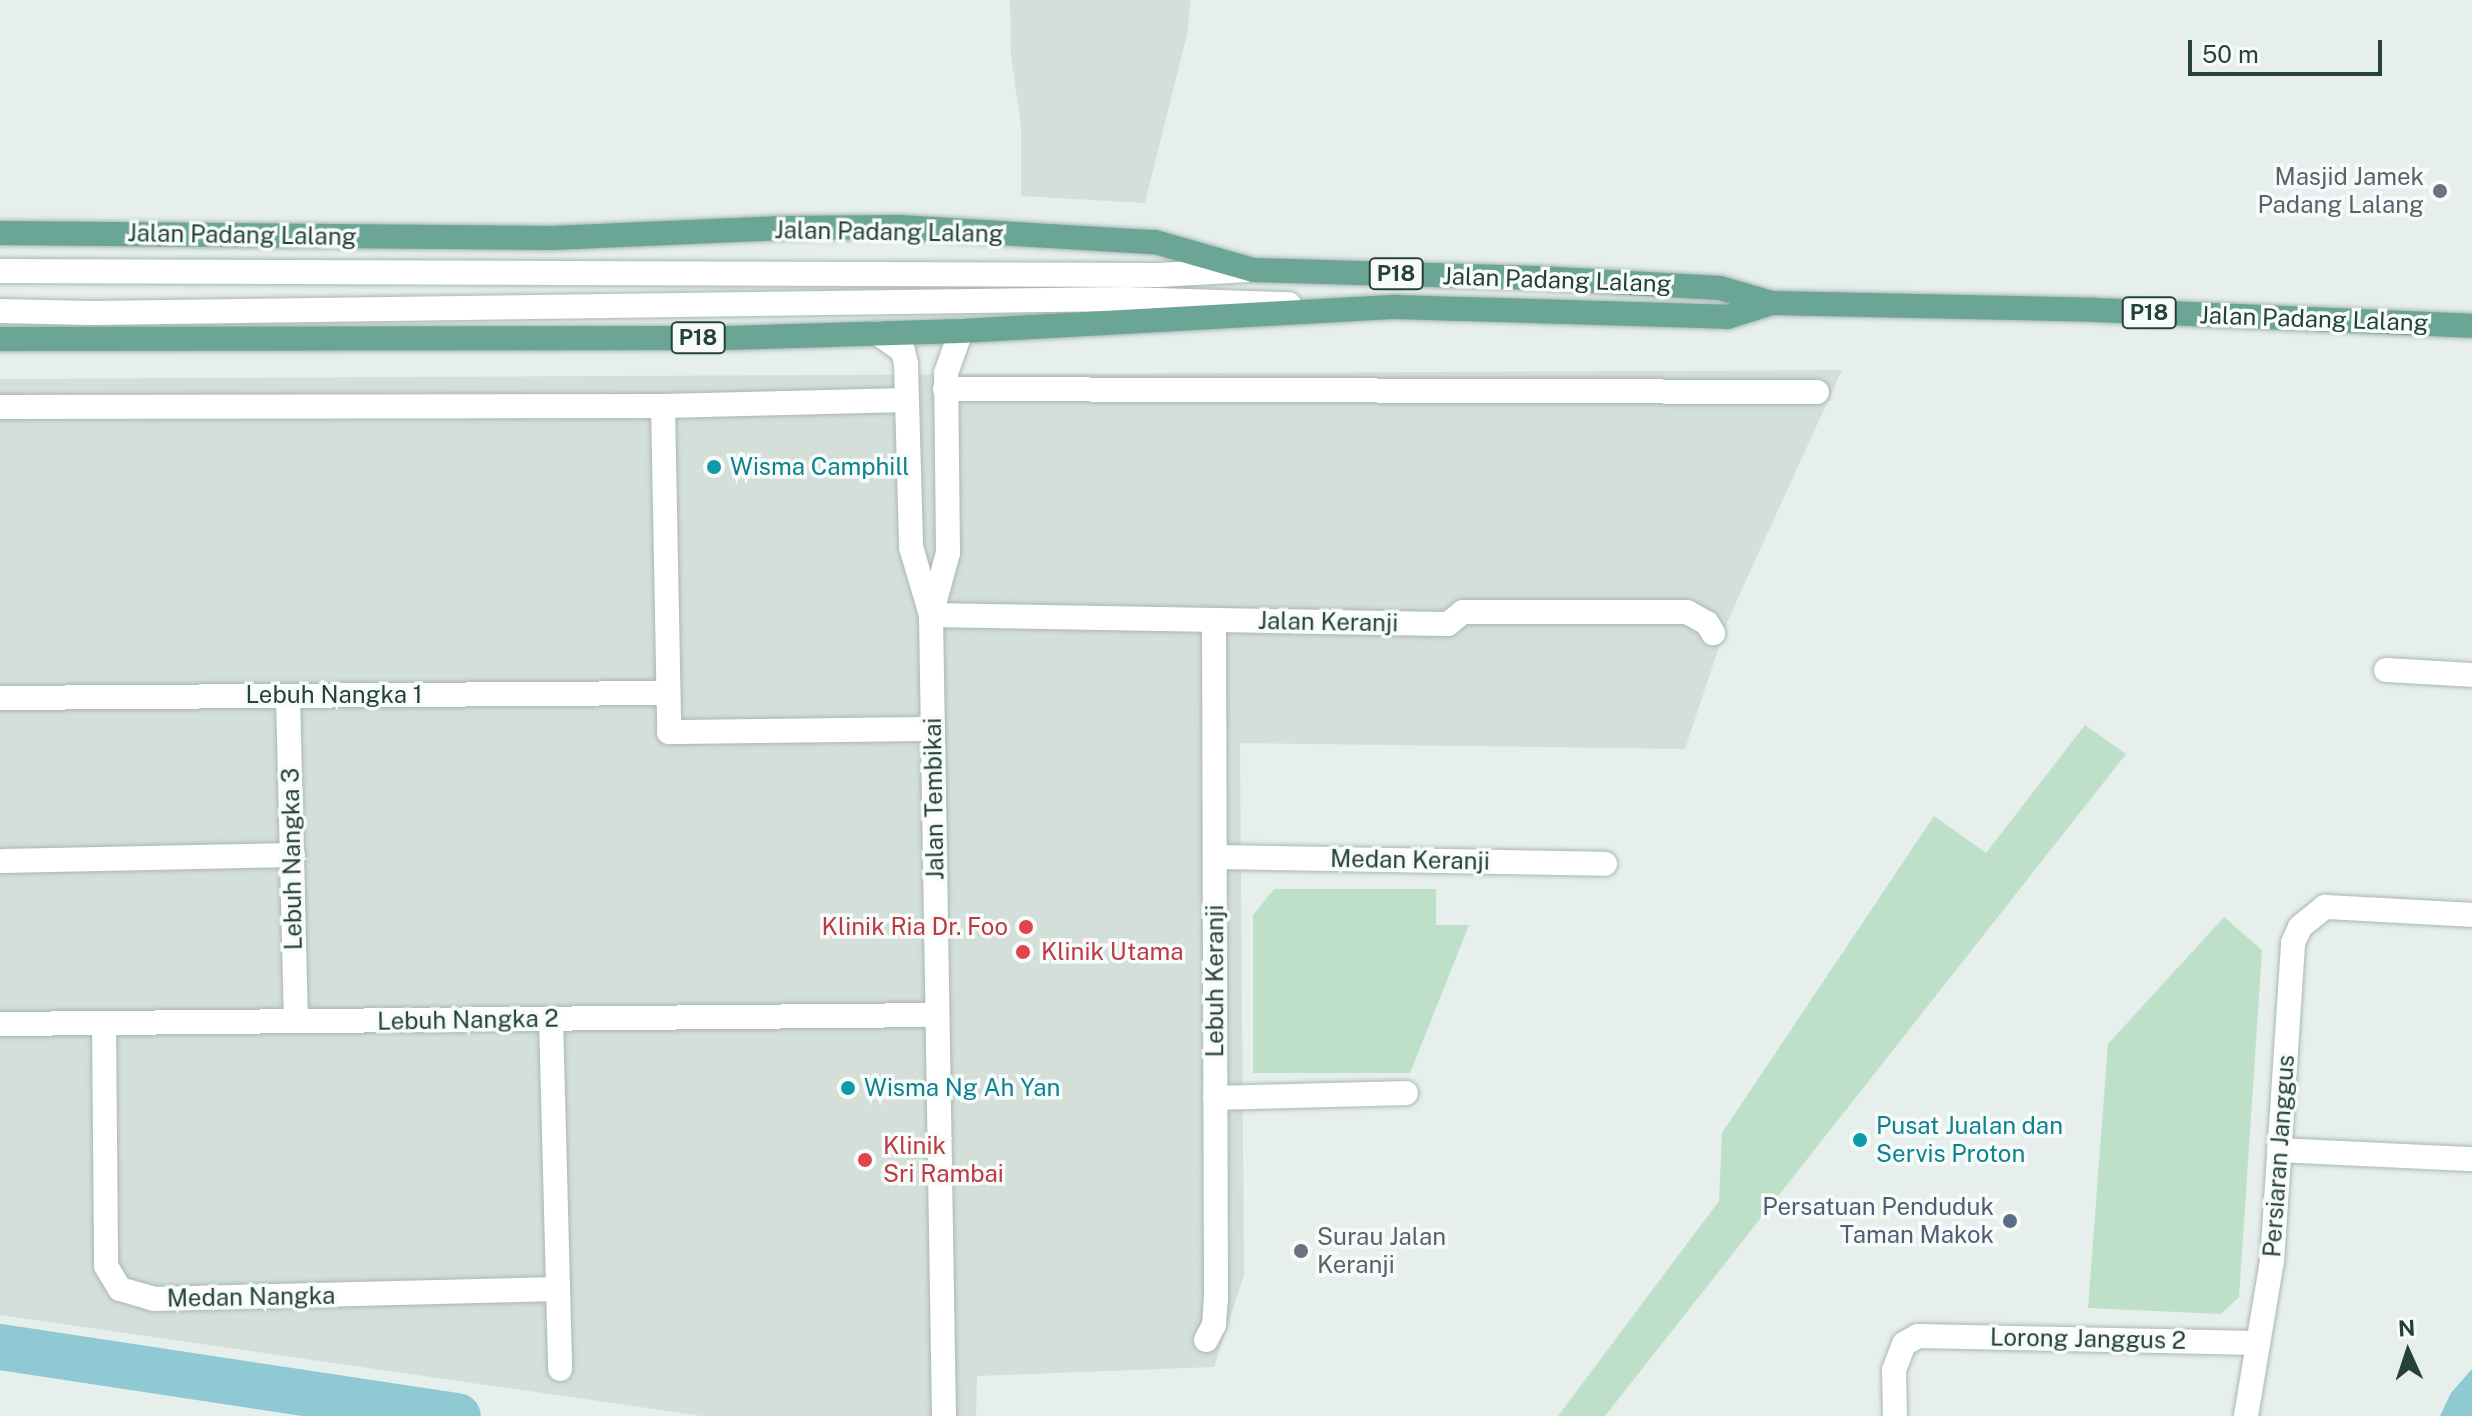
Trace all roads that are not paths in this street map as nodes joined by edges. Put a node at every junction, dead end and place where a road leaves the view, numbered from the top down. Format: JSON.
{"nodes":[{"id":1,"x":0,"y":233,"type":"edge"},
{"id":2,"x":1253,"y":270,"type":"junction"},
{"id":3,"x":0,"y":271,"type":"edge"},
{"id":4,"x":1772,"y":303,"type":"junction"},
{"id":5,"x":1396,"y":307,"type":"junction"},
{"id":6,"x":0,"y":311,"type":"edge"},
{"id":7,"x":2472,"y":326,"type":"edge"},
{"id":8,"x":961,"y":331,"type":"junction"},
{"id":9,"x":878,"y":333,"type":"junction"},
{"id":10,"x":0,"y":339,"type":"edge"},
{"id":11,"x":945,"y":389,"type":"junction"},
{"id":12,"x":1817,"y":392,"type":"dead end"},
{"id":13,"x":907,"y":400,"type":"junction"},
{"id":14,"x":663,"y":406,"type":"junction"},
{"id":15,"x":0,"y":407,"type":"edge"},
{"id":16,"x":931,"y":615,"type":"junction"},
{"id":17,"x":1214,"y":620,"type":"junction"},
{"id":18,"x":1713,"y":633,"type":"dead end"},
{"id":19,"x":2386,"y":670,"type":"dead end"},
{"id":20,"x":2472,"y":675,"type":"edge"},
{"id":21,"x":668,"y":693,"type":"junction"},
{"id":22,"x":288,"y":696,"type":"junction"},
{"id":23,"x":0,"y":698,"type":"edge"},
{"id":24,"x":933,"y":729,"type":"junction"},
{"id":25,"x":293,"y":855,"type":"junction"},
{"id":26,"x":1215,"y":857,"type":"junction"},
{"id":27,"x":3,"y":861,"type":"dead end"},
{"id":28,"x":1605,"y":864,"type":"dead end"},
{"id":29,"x":2472,"y":915,"type":"edge"},
{"id":30,"x":937,"y":1015,"type":"junction"},
{"id":31,"x":551,"y":1019,"type":"junction"},
{"id":32,"x":296,"y":1021,"type":"junction"},
{"id":33,"x":104,"y":1023,"type":"junction"},
{"id":34,"x":0,"y":1024,"type":"edge"},
{"id":35,"x":1406,"y":1093,"type":"dead end"},
{"id":36,"x":1215,"y":1098,"type":"junction"},
{"id":37,"x":2279,"y":1150,"type":"junction"},
{"id":38,"x":2472,"y":1159,"type":"edge"},
{"id":39,"x":558,"y":1289,"type":"junction"},
{"id":40,"x":1206,"y":1340,"type":"dead end"},
{"id":41,"x":2258,"y":1343,"type":"junction"},
{"id":42,"x":560,"y":1369,"type":"dead end"},
{"id":43,"x":944,"y":1416,"type":"edge"},
{"id":44,"x":1895,"y":1416,"type":"edge"},
{"id":45,"x":2246,"y":1416,"type":"edge"}],
"edges":[{"from":1,"to":2,"type":"main road","name":"Jalan Padang Lalang","number":"P18"},
{"from":2,"to":3,"type":"street"},
{"from":2,"to":4,"type":"main road","name":"Jalan Padang Lalang","number":"P18"},
{"from":4,"to":5,"type":"main road","name":"Jalan Padang Lalang","number":"P18"},
{"from":4,"to":7,"type":"main road","name":"Jalan Padang Lalang","number":"P18"},
{"from":5,"to":6,"type":"street"},
{"from":5,"to":8,"type":"main road","name":"Jalan Padang Lalang","number":"P18"},
{"from":8,"to":9,"type":"main road","name":"Jalan Padang Lalang","number":"P18"},
{"from":8,"to":11,"type":"street","name":"Jalan Tembikai"},
{"from":9,"to":10,"type":"main road","name":"Jalan Padang Lalang","number":"P18"},
{"from":9,"to":13,"type":"street","name":"Jalan Tembikai"},
{"from":11,"to":12,"type":"street"},
{"from":11,"to":16,"type":"street","name":"Jalan Tembikai"},
{"from":13,"to":14,"type":"street"},
{"from":13,"to":16,"type":"street","name":"Jalan Tembikai"},
{"from":14,"to":15,"type":"street"},
{"from":14,"to":21,"type":"street"},
{"from":16,"to":17,"type":"street","name":"Jalan Keranji"},
{"from":16,"to":24,"type":"street","name":"Jalan Tembikai"},
{"from":17,"to":18,"type":"street","name":"Jalan Keranji"},
{"from":17,"to":26,"type":"street","name":"Lebuh Keranji"},
{"from":19,"to":20,"type":"street"},
{"from":21,"to":22,"type":"street","name":"Lebuh Nangka 1"},
{"from":21,"to":24,"type":"street"},
{"from":22,"to":23,"type":"street","name":"Lebuh Nangka 1"},
{"from":22,"to":25,"type":"street","name":"Lebuh Nangka 3"},
{"from":24,"to":30,"type":"street","name":"Jalan Tembikai"},
{"from":25,"to":27,"type":"street"},
{"from":25,"to":32,"type":"street","name":"Lebuh Nangka 3"},
{"from":26,"to":28,"type":"street","name":"Medan Keranji"},
{"from":26,"to":36,"type":"street","name":"Lebuh Keranji"},
{"from":29,"to":37,"type":"street","name":"Persiaran Janggus"},
{"from":30,"to":31,"type":"street","name":"Lebuh Nangka 2"},
{"from":30,"to":43,"type":"street","name":"Jalan Tembikai"},
{"from":31,"to":32,"type":"street","name":"Lebuh Nangka 2"},
{"from":31,"to":39,"type":"street"},
{"from":32,"to":33,"type":"street","name":"Lebuh Nangka 2"},
{"from":33,"to":34,"type":"street","name":"Lebuh Nangka 2"},
{"from":33,"to":39,"type":"street","name":"Medan Nangka"},
{"from":35,"to":36,"type":"street"},
{"from":36,"to":40,"type":"street","name":"Lebuh Keranji"},
{"from":37,"to":38,"type":"street"},
{"from":37,"to":41,"type":"street","name":"Persiaran Janggus"},
{"from":39,"to":42,"type":"street"},
{"from":41,"to":44,"type":"street","name":"Lorong Janggus 2"},
{"from":41,"to":45,"type":"street","name":"Persiaran Janggus"}]}
